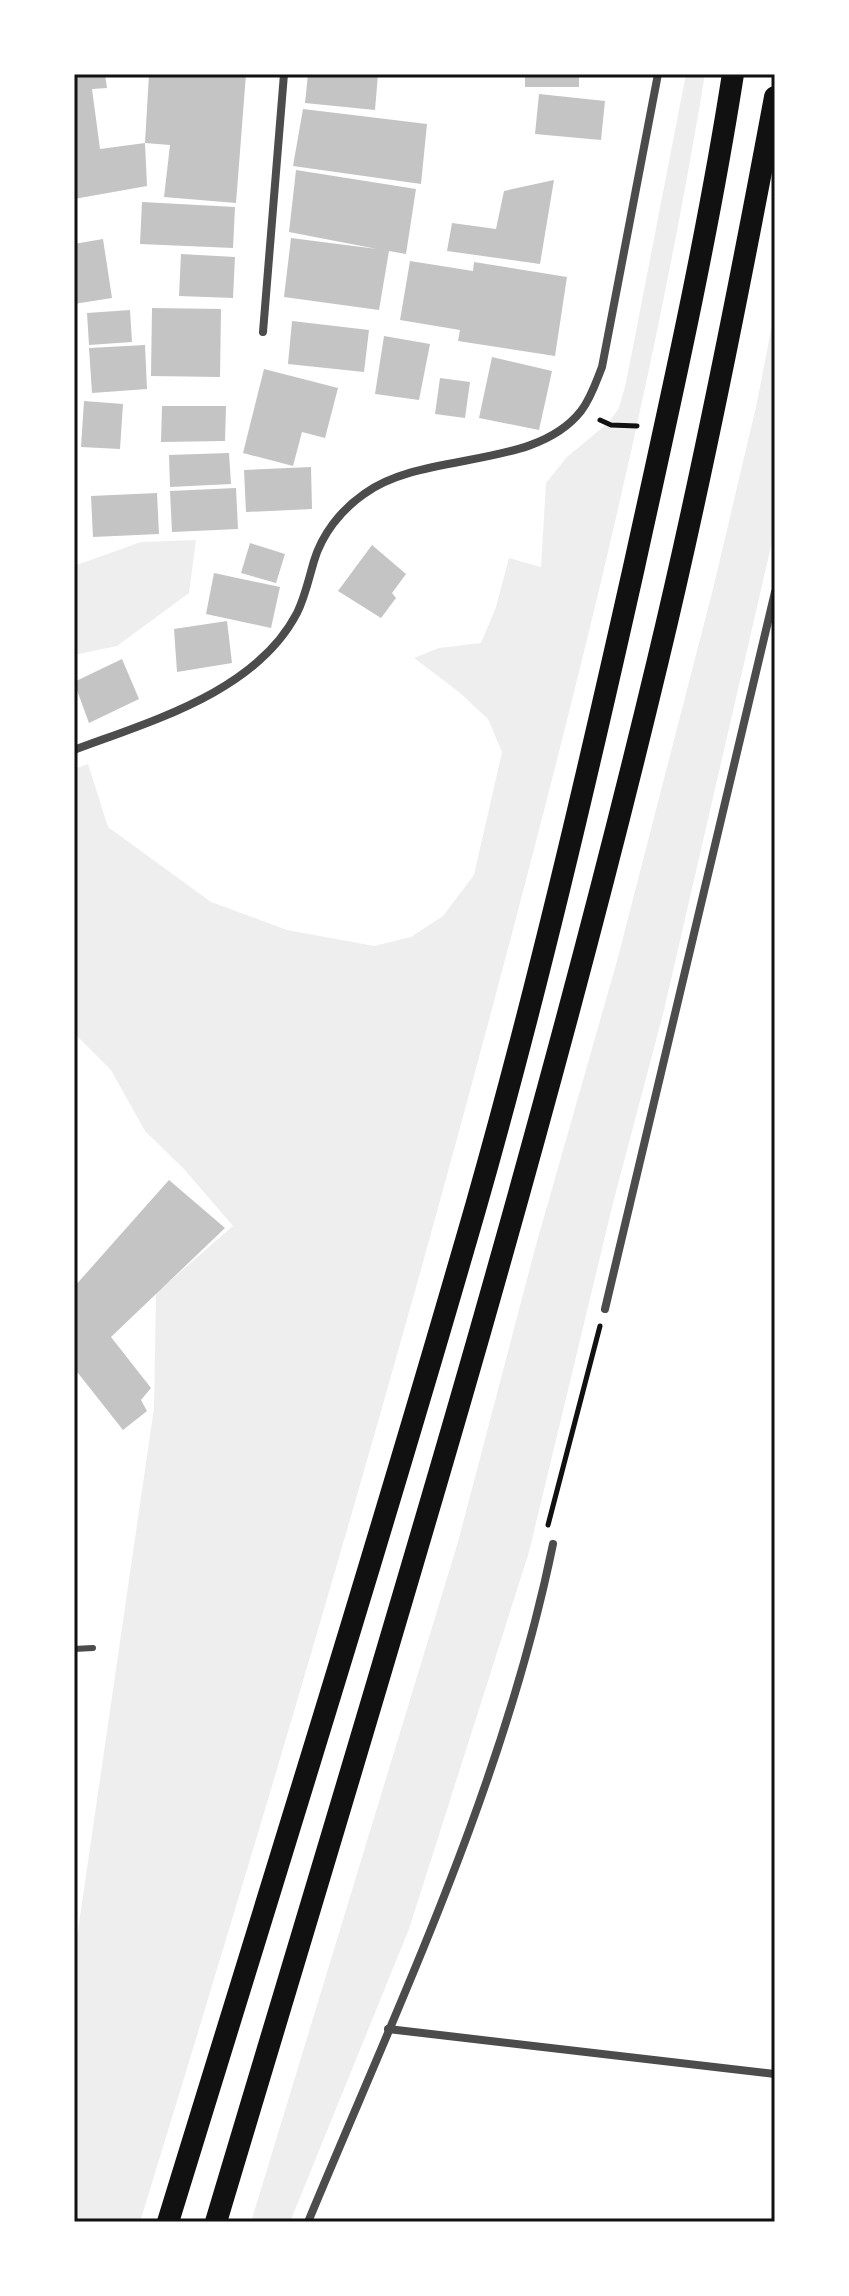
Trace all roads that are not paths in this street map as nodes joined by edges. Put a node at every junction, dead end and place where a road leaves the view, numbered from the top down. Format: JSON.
{"nodes":[{"id":1,"x":284,"y":74,"type":"edge"},
{"id":2,"x":658,"y":74,"type":"edge"},
{"id":3,"x":733,"y":74,"type":"edge"},
{"id":4,"x":775,"y":97,"type":"edge"},
{"id":5,"x":263,"y":332,"type":"dead end"},
{"id":6,"x":775,"y":592,"type":"edge"},
{"id":7,"x":74,"y":750,"type":"edge"},
{"id":8,"x":605,"y":1309,"type":"road end"},
{"id":9,"x":553,"y":1544,"type":"dead end"},
{"id":10,"x":93,"y":1648,"type":"dead end"},
{"id":11,"x":74,"y":1649,"type":"edge"},
{"id":12,"x":388,"y":2029,"type":"junction"},
{"id":13,"x":775,"y":2074,"type":"edge"},
{"id":14,"x":168,"y":2222,"type":"edge"},
{"id":15,"x":216,"y":2222,"type":"edge"},
{"id":16,"x":308,"y":2222,"type":"edge"}],
"edges":[{"from":1,"to":5,"type":"street"},
{"from":2,"to":7,"type":"street"},
{"from":3,"to":14,"type":"highway"},
{"from":4,"to":15,"type":"highway"},
{"from":6,"to":8,"type":"street"},
{"from":9,"to":12,"type":"street"},
{"from":10,"to":11,"type":"lane"},
{"from":12,"to":13,"type":"street"},
{"from":12,"to":16,"type":"street"}]}
